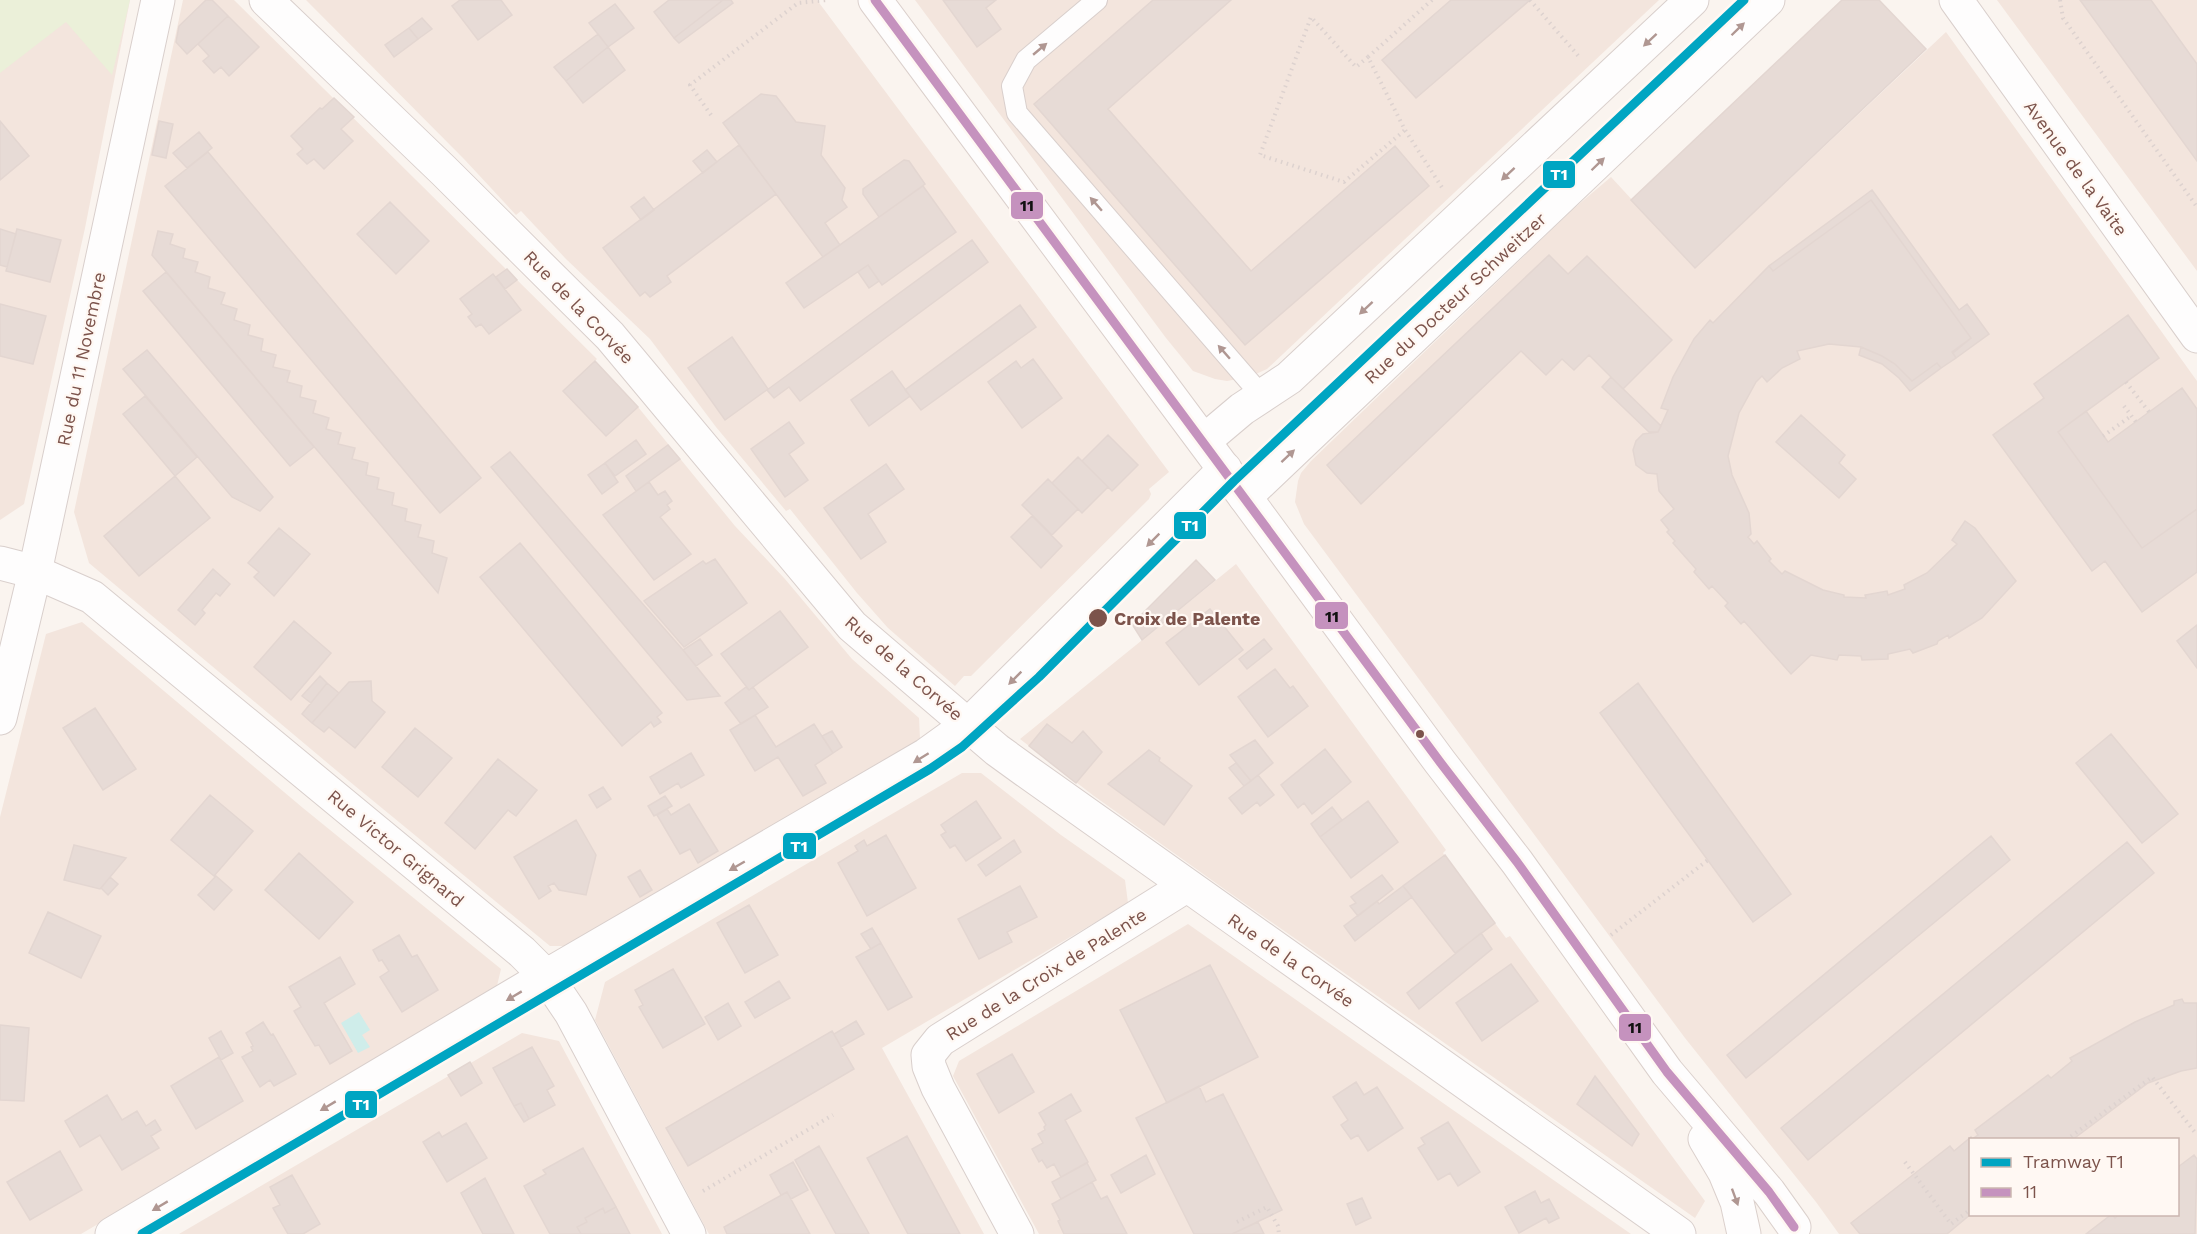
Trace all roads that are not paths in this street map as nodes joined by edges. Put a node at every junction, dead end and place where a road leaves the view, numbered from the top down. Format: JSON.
{"nodes":[{"id":1,"x":158,"y":0,"type":"edge"},
{"id":2,"x":266,"y":0,"type":"edge"},
{"id":3,"x":875,"y":0,"type":"edge"},
{"id":4,"x":1097,"y":0,"type":"edge"},
{"id":5,"x":1692,"y":0,"type":"edge"},
{"id":6,"x":1768,"y":0,"type":"edge"},
{"id":7,"x":1956,"y":0,"type":"edge"},
{"id":8,"x":2197,"y":336,"type":"edge"},
{"id":9,"x":1262,"y":396,"type":"junction"},
{"id":10,"x":1204,"y":441,"type":"junction"},
{"id":11,"x":1225,"y":470,"type":"junction"},
{"id":12,"x":1245,"y":497,"type":"junction"},
{"id":13,"x":0,"y":563,"type":"edge"},
{"id":14,"x":35,"y":572,"type":"junction"},
{"id":15,"x":0,"y":718,"type":"edge"},
{"id":16,"x":969,"y":724,"type":"junction"},
{"id":17,"x":1186,"y":886,"type":"junction"},
{"id":18,"x":546,"y":976,"type":"junction"},
{"id":19,"x":1667,"y":1072,"type":"junction"},
{"id":20,"x":1801,"y":1231,"type":"edge"},
{"id":21,"x":112,"y":1234,"type":"edge"},
{"id":22,"x":689,"y":1234,"type":"edge"},
{"id":23,"x":1017,"y":1234,"type":"edge"},
{"id":24,"x":1679,"y":1234,"type":"edge"},
{"id":25,"x":1744,"y":1234,"type":"edge"},
{"id":26,"x":1761,"y":1234,"type":"edge"}],
"edges":[{"from":1,"to":14,"type":"street","name":"Rue du 11 Novembre"},
{"from":2,"to":16,"type":"street","name":"Rue de la Corvée"},
{"from":3,"to":10,"type":"street"},
{"from":9,"to":4,"type":"lane","one_way":true},
{"from":5,"to":9,"type":"street","one_way":true},
{"from":12,"to":6,"type":"street","name":"Rue du Docteur Schweitzer","one_way":true},
{"from":7,"to":8,"type":"street","name":"Avenue de la Vaite"},
{"from":9,"to":10,"type":"street"},
{"from":10,"to":11,"type":"street"},
{"from":11,"to":12,"type":"street"},
{"from":11,"to":16,"type":"street","one_way":true},
{"from":12,"to":19,"type":"street"},
{"from":13,"to":14,"type":"street","name":"Rue Victor Grignard"},
{"from":14,"to":15,"type":"street","name":"Rue du 11 Novembre"},
{"from":14,"to":18,"type":"street","name":"Rue Victor Grignard"},
{"from":16,"to":17,"type":"street","name":"Rue de la Corvée"},
{"from":16,"to":18,"type":"street","one_way":true},
{"from":17,"to":23,"type":"street","name":"Rue de la Croix de Palente"},
{"from":17,"to":24,"type":"street","name":"Rue de la Corvée"},
{"from":18,"to":21,"type":"street","one_way":true},
{"from":18,"to":22,"type":"street","name":"Rue Victor Grignard"},
{"from":19,"to":20,"type":"street"},
{"from":19,"to":25,"type":"street","one_way":true},
{"from":20,"to":26,"type":"street"}]}
